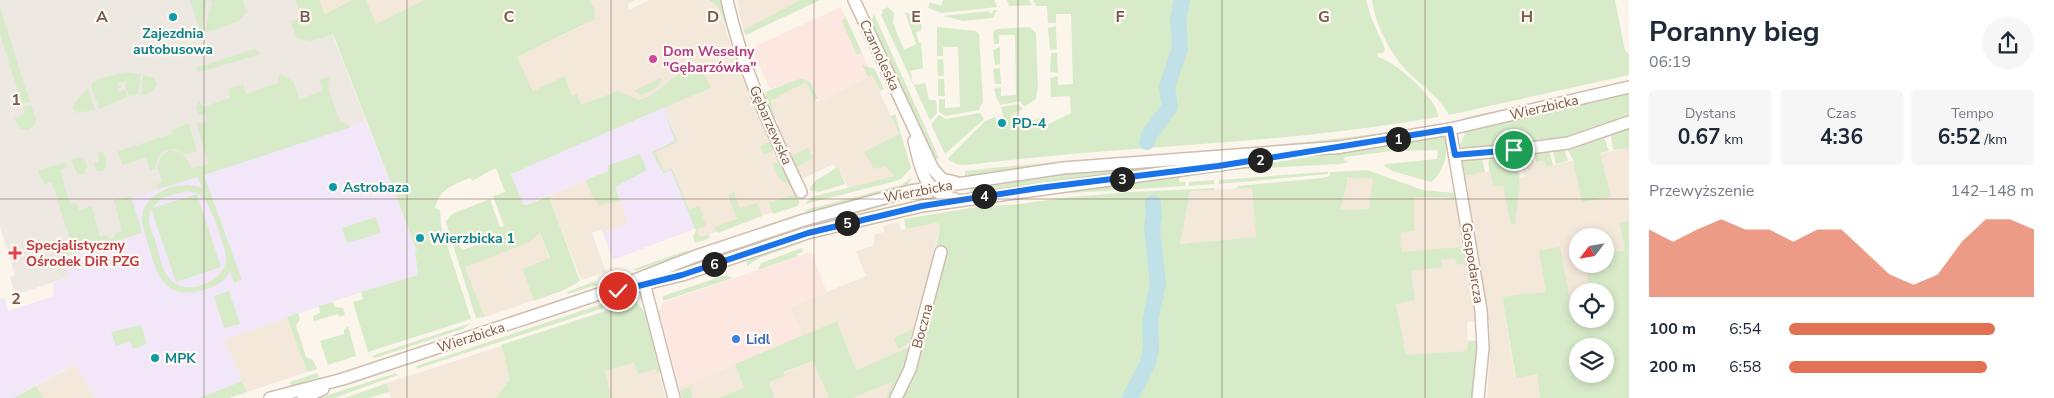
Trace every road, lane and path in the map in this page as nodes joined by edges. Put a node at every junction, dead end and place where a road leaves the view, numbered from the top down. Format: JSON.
{"nodes":[{"id":1,"x":728,"y":0,"type":"edge"},
{"id":2,"x":854,"y":0,"type":"edge"},
{"id":3,"x":1629,"y":88,"type":"edge"},
{"id":4,"x":1629,"y":122,"type":"edge"},
{"id":5,"x":1450,"y":129,"type":"junction"},
{"id":6,"x":1340,"y":147,"type":"junction"},
{"id":7,"x":1455,"y":155,"type":"junction"},
{"id":8,"x":927,"y":172,"type":"junction"},
{"id":9,"x":958,"y":183,"type":"junction"},
{"id":10,"x":931,"y":187,"type":"junction"},
{"id":11,"x":910,"y":191,"type":"junction"},
{"id":12,"x":801,"y":192,"type":"dead end"},
{"id":13,"x":960,"y":199,"type":"junction"},
{"id":14,"x":912,"y":208,"type":"junction"},
{"id":15,"x":941,"y":252,"type":"dead end"},
{"id":16,"x":643,"y":281,"type":"junction"},
{"id":17,"x":343,"y":380,"type":"junction"},
{"id":18,"x":270,"y":398,"type":"edge"},
{"id":19,"x":303,"y":398,"type":"edge"},
{"id":20,"x":674,"y":398,"type":"edge"},
{"id":21,"x":896,"y":398,"type":"edge"},
{"id":22,"x":1478,"y":398,"type":"edge"}],
"edges":[{"from":1,"to":12,"type":"street","name":"Gębarzewska"},
{"from":2,"to":8,"type":"street","name":"Czarnoleska"},
{"from":3,"to":5,"type":"street","name":"Wierzbicka"},
{"from":4,"to":7,"type":"street"},
{"from":5,"to":6,"type":"street","name":"Wierzbicka"},
{"from":5,"to":7,"type":"street","name":"Gospodarcza"},
{"from":6,"to":9,"type":"street","name":"Wierzbicka"},
{"from":6,"to":13,"type":"street","name":"Wierzbicka"},
{"from":7,"to":22,"type":"street","name":"Gospodarcza"},
{"from":8,"to":9,"type":"street"},
{"from":8,"to":10,"type":"street"},
{"from":8,"to":11,"type":"street"},
{"from":9,"to":10,"type":"street","name":"Wierzbicka"},
{"from":10,"to":11,"type":"street","name":"Wierzbicka"},
{"from":10,"to":13,"type":"street"},
{"from":10,"to":14,"type":"street"},
{"from":11,"to":16,"type":"street","name":"Wierzbicka"},
{"from":13,"to":14,"type":"street","name":"Wierzbicka"},
{"from":14,"to":16,"type":"street","name":"Wierzbicka"},
{"from":15,"to":21,"type":"street","name":"Boczna"},
{"from":16,"to":17,"type":"street","name":"Wierzbicka"},
{"from":16,"to":20,"type":"street"},
{"from":17,"to":18,"type":"street","name":"Wierzbicka"},
{"from":17,"to":19,"type":"street","name":"Wierzbicka"}]}
